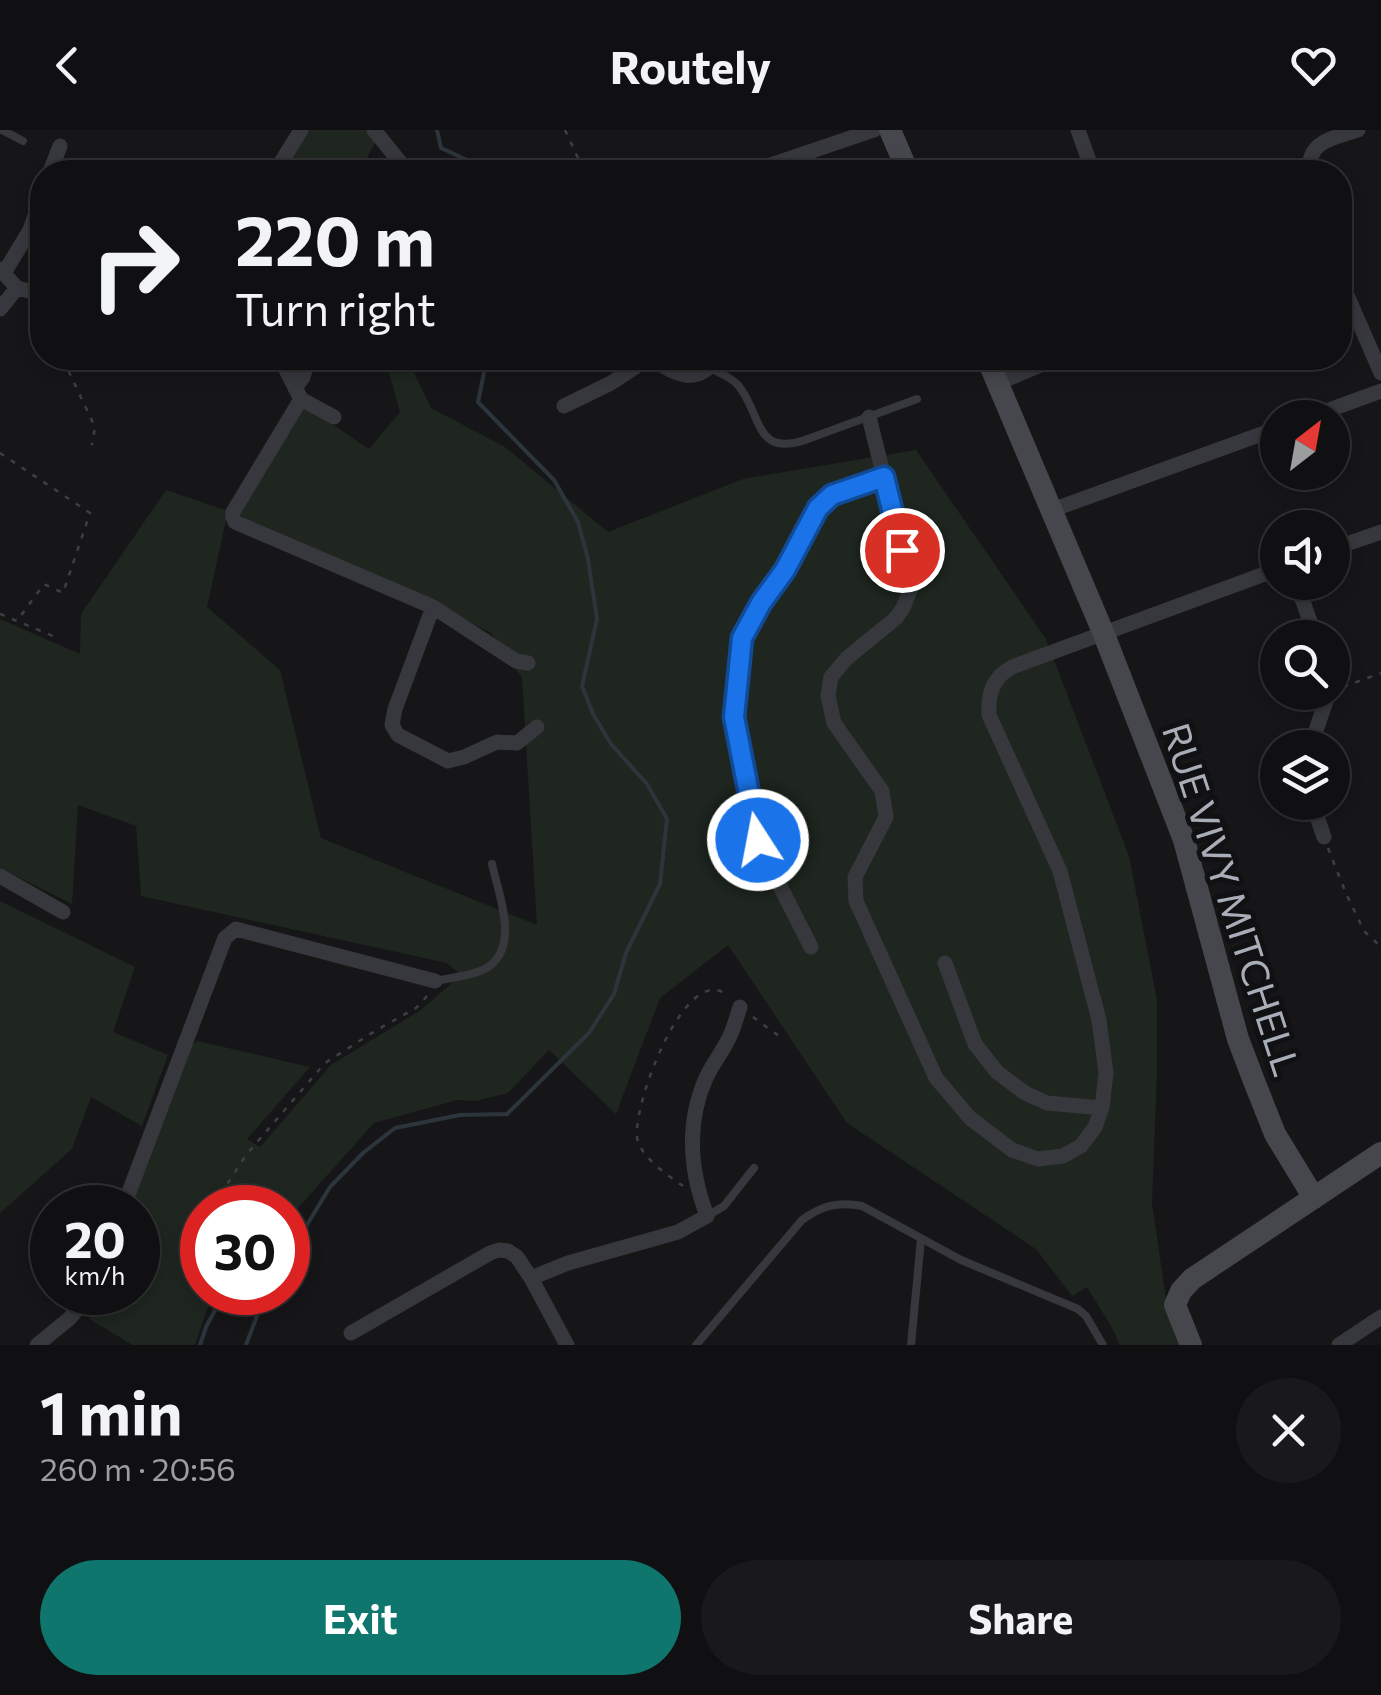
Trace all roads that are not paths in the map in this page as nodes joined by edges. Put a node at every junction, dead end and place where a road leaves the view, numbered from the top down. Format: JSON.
{"nodes":[{"id":1,"x":2,"y":130,"type":"edge"},
{"id":2,"x":301,"y":130,"type":"edge"},
{"id":3,"x":374,"y":130,"type":"edge"},
{"id":4,"x":874,"y":130,"type":"edge"},
{"id":5,"x":890,"y":130,"type":"edge"},
{"id":6,"x":1078,"y":130,"type":"edge"},
{"id":7,"x":1358,"y":130,"type":"edge"},
{"id":8,"x":23,"y":141,"type":"dead end"},
{"id":9,"x":60,"y":146,"type":"dead end"},
{"id":10,"x":55,"y":160,"type":"edge"},
{"id":11,"x":282,"y":160,"type":"edge"},
{"id":12,"x":398,"y":160,"type":"edge"},
{"id":13,"x":785,"y":160,"type":"edge"},
{"id":14,"x":903,"y":160,"type":"edge"},
{"id":15,"x":1089,"y":160,"type":"edge"},
{"id":16,"x":1308,"y":160,"type":"edge"},
{"id":17,"x":30,"y":230,"type":"edge"},
{"id":18,"x":2,"y":271,"type":"edge"},
{"id":19,"x":17,"y":288,"type":"junction"},
{"id":20,"x":30,"y":291,"type":"edge"},
{"id":21,"x":1352,"y":307,"type":"edge"},
{"id":22,"x":0,"y":308,"type":"edge"},
{"id":23,"x":286,"y":370,"type":"edge"},
{"id":24,"x":305,"y":370,"type":"edge"},
{"id":25,"x":630,"y":370,"type":"edge"},
{"id":26,"x":668,"y":370,"type":"edge"},
{"id":27,"x":700,"y":370,"type":"edge"},
{"id":28,"x":721,"y":370,"type":"edge"},
{"id":29,"x":992,"y":370,"type":"edge"},
{"id":30,"x":1029,"y":370,"type":"edge"},
{"id":31,"x":1381,"y":373,"type":"edge"},
{"id":32,"x":998,"y":383,"type":"junction"},
{"id":33,"x":1381,"y":391,"type":"edge"},
{"id":34,"x":298,"y":394,"type":"junction"},
{"id":35,"x":916,"y":398,"type":"dead end"},
{"id":36,"x":1350,"y":402,"type":"edge"},
{"id":37,"x":564,"y":406,"type":"dead end"},
{"id":38,"x":869,"y":416,"type":"junction"},
{"id":39,"x":334,"y":417,"type":"dead end"},
{"id":40,"x":1260,"y":435,"type":"edge"},
{"id":41,"x":884,"y":477,"type":"junction"},
{"id":42,"x":1052,"y":510,"type":"junction"},
{"id":43,"x":1381,"y":532,"type":"edge"},
{"id":44,"x":1350,"y":543,"type":"edge"},
{"id":45,"x":1260,"y":576,"type":"edge"},
{"id":46,"x":433,"y":607,"type":"junction"},
{"id":47,"x":1104,"y":632,"type":"junction"},
{"id":48,"x":528,"y":663,"type":"dead end"},
{"id":49,"x":537,"y":726,"type":"dead end"},
{"id":50,"x":1318,"y":820,"type":"edge"},
{"id":51,"x":1324,"y":838,"type":"road end"},
{"id":52,"x":492,"y":864,"type":"dead end"},
{"id":53,"x":0,"y":876,"type":"edge"},
{"id":54,"x":63,"y":912,"type":"dead end"},
{"id":55,"x":811,"y":946,"type":"dead end"},
{"id":56,"x":945,"y":962,"type":"dead end"},
{"id":57,"x":435,"y":981,"type":"joint"},
{"id":58,"x":740,"y":1006,"type":"road end"},
{"id":59,"x":1102,"y":1108,"type":"junction"},
{"id":60,"x":1381,"y":1153,"type":"edge"},
{"id":61,"x":754,"y":1168,"type":"dead end"},
{"id":62,"x":132,"y":1185,"type":"edge"},
{"id":63,"x":1314,"y":1198,"type":"junction"},
{"id":64,"x":707,"y":1216,"type":"junction"},
{"id":65,"x":921,"y":1240,"type":"junction"},
{"id":66,"x":531,"y":1278,"type":"junction"},
{"id":67,"x":72,"y":1315,"type":"edge"},
{"id":68,"x":1380,"y":1320,"type":"edge"},
{"id":69,"x":352,"y":1333,"type":"dead end"},
{"id":70,"x":37,"y":1345,"type":"edge"},
{"id":71,"x":567,"y":1345,"type":"edge"},
{"id":72,"x":696,"y":1345,"type":"edge"},
{"id":73,"x":911,"y":1345,"type":"edge"},
{"id":74,"x":1102,"y":1345,"type":"edge"},
{"id":75,"x":1191,"y":1345,"type":"edge"},
{"id":76,"x":1339,"y":1345,"type":"edge"}],
"edges":[{"from":1,"to":8,"type":"lane"},
{"from":2,"to":11,"type":"street"},
{"from":3,"to":12,"type":"street"},
{"from":4,"to":13,"type":"street"},
{"from":5,"to":14,"type":"street"},
{"from":6,"to":15,"type":"street"},
{"from":7,"to":16,"type":"street"},
{"from":9,"to":10,"type":"street"},
{"from":17,"to":18,"type":"street"},
{"from":18,"to":19,"type":"street"},
{"from":19,"to":20,"type":"street"},
{"from":19,"to":22,"type":"street"},
{"from":21,"to":31,"type":"street"},
{"from":23,"to":34,"type":"street"},
{"from":24,"to":34,"type":"street"},
{"from":25,"to":37,"type":"street"},
{"from":26,"to":27,"type":"street"},
{"from":28,"to":38,"type":"lane"},
{"from":29,"to":32,"type":"street","name":"RUE VIVY MITCHELL"},
{"from":30,"to":32,"type":"street"},
{"from":32,"to":42,"type":"street","name":"RUE VIVY MITCHELL"},
{"from":33,"to":36,"type":"street"},
{"from":34,"to":39,"type":"street"},
{"from":34,"to":46,"type":"street"},
{"from":35,"to":38,"type":"lane"},
{"from":38,"to":41,"type":"street"},
{"from":40,"to":42,"type":"street"},
{"from":41,"to":55,"type":"street"},
{"from":41,"to":59,"type":"street"},
{"from":42,"to":47,"type":"street","name":"RUE VIVY MITCHELL"},
{"from":43,"to":44,"type":"street"},
{"from":45,"to":47,"type":"street"},
{"from":46,"to":48,"type":"street"},
{"from":46,"to":49,"type":"street"},
{"from":47,"to":59,"type":"street"},
{"from":47,"to":63,"type":"street","name":"RUE VIVY MITCHELL"},
{"from":50,"to":51,"type":"street"},
{"from":52,"to":57,"type":"lane"},
{"from":53,"to":54,"type":"street"},
{"from":56,"to":59,"type":"street"},
{"from":57,"to":62,"type":"street"},
{"from":58,"to":64,"type":"street"},
{"from":60,"to":63,"type":"street"},
{"from":61,"to":64,"type":"lane"},
{"from":63,"to":75,"type":"street"},
{"from":64,"to":66,"type":"street"},
{"from":65,"to":72,"type":"lane"},
{"from":65,"to":73,"type":"lane"},
{"from":65,"to":74,"type":"lane"},
{"from":66,"to":69,"type":"street"},
{"from":66,"to":71,"type":"street"},
{"from":67,"to":70,"type":"street"},
{"from":68,"to":76,"type":"street"}]}
